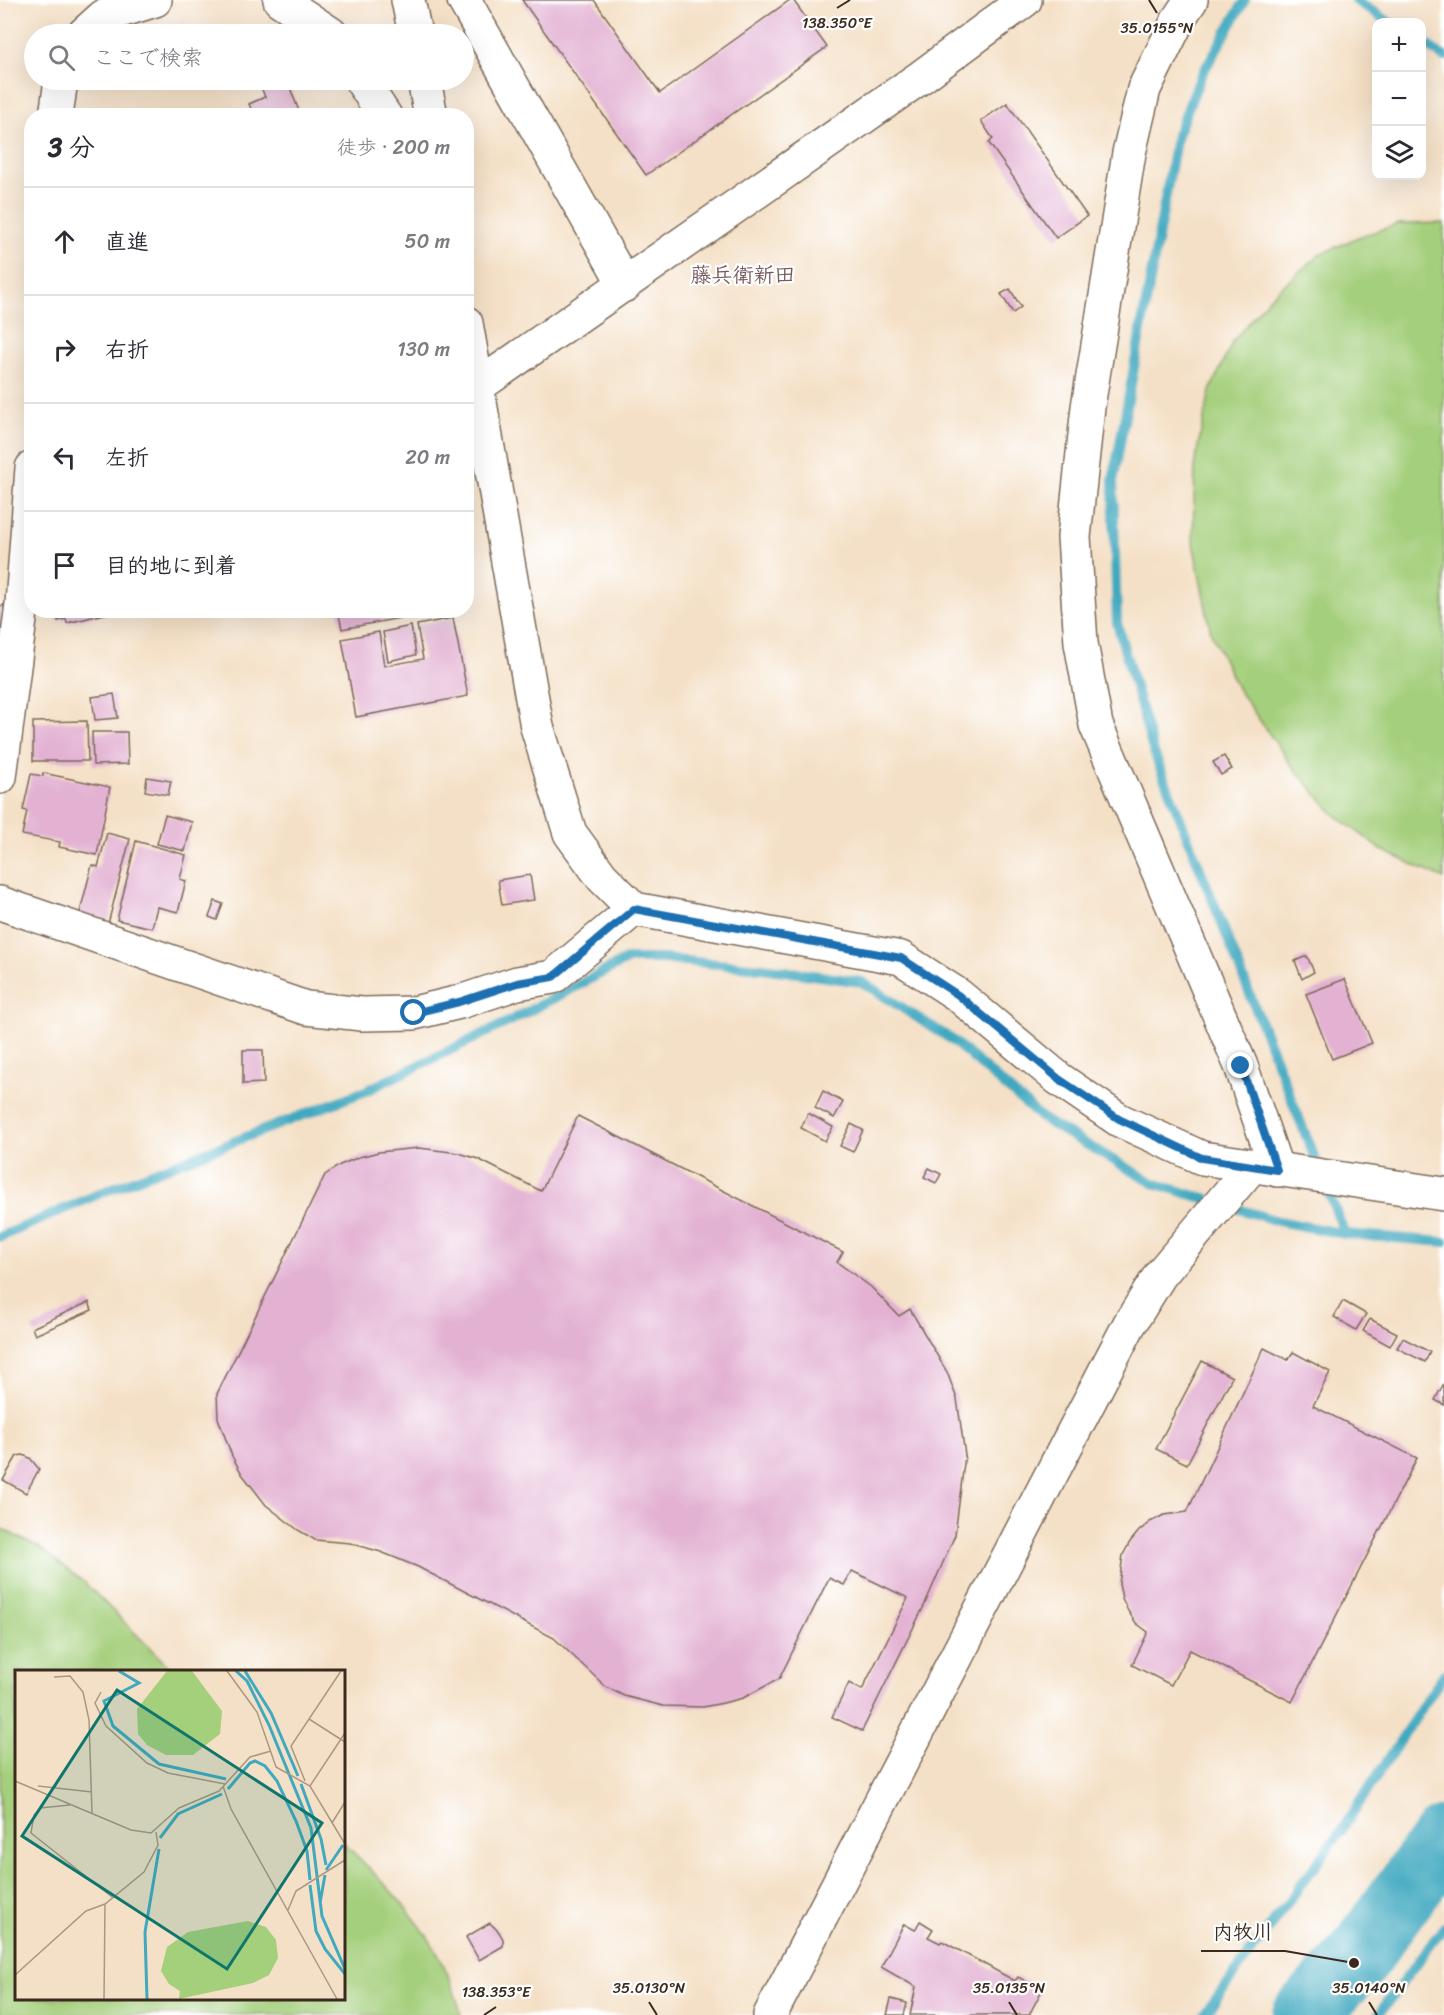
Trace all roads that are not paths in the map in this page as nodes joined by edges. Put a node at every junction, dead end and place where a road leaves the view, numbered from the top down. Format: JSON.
{"nodes":[{"id":1,"x":155,"y":0,"type":"edge"},
{"id":2,"x":280,"y":0,"type":"edge"},
{"id":3,"x":408,"y":0,"type":"edge"},
{"id":4,"x":464,"y":0,"type":"edge"},
{"id":5,"x":1025,"y":0,"type":"edge"},
{"id":6,"x":1191,"y":0,"type":"edge"},
{"id":7,"x":95,"y":24,"type":"edge"},
{"id":8,"x":316,"y":24,"type":"edge"},
{"id":9,"x":413,"y":24,"type":"edge"},
{"id":10,"x":60,"y":90,"type":"edge"},
{"id":11,"x":368,"y":90,"type":"edge"},
{"id":12,"x":426,"y":90,"type":"edge"},
{"id":13,"x":57,"y":108,"type":"edge"},
{"id":14,"x":380,"y":108,"type":"edge"},
{"id":15,"x":429,"y":108,"type":"edge"},
{"id":16,"x":625,"y":285,"type":"junction"},
{"id":17,"x":474,"y":365,"type":"edge"},
{"id":18,"x":478,"y":386,"type":"junction"},
{"id":19,"x":24,"y":577,"type":"edge"},
{"id":20,"x":0,"y":777,"type":"edge"},
{"id":21,"x":0,"y":903,"type":"edge"},
{"id":22,"x":625,"y":916,"type":"junction"},
{"id":23,"x":1254,"y":1175,"type":"junction"},
{"id":24,"x":1444,"y":1194,"type":"edge"},
{"id":25,"x":789,"y":1977,"type":"junction"},
{"id":26,"x":770,"y":2015,"type":"edge"},
{"id":27,"x":790,"y":2015,"type":"edge"}],
"edges":[{"from":1,"to":7,"type":"street"},
{"from":2,"to":8,"type":"street"},
{"from":3,"to":9,"type":"street"},
{"from":4,"to":16,"type":"street"},
{"from":5,"to":16,"type":"street"},
{"from":6,"to":23,"type":"street"},
{"from":10,"to":13,"type":"street"},
{"from":11,"to":14,"type":"street"},
{"from":12,"to":15,"type":"street"},
{"from":16,"to":18,"type":"street"},
{"from":17,"to":18,"type":"street"},
{"from":18,"to":22,"type":"street"},
{"from":19,"to":20,"type":"street"},
{"from":21,"to":22,"type":"street"},
{"from":22,"to":23,"type":"street"},
{"from":23,"to":24,"type":"street"},
{"from":23,"to":25,"type":"street"},
{"from":25,"to":26,"type":"street"},
{"from":25,"to":27,"type":"street"}]}
